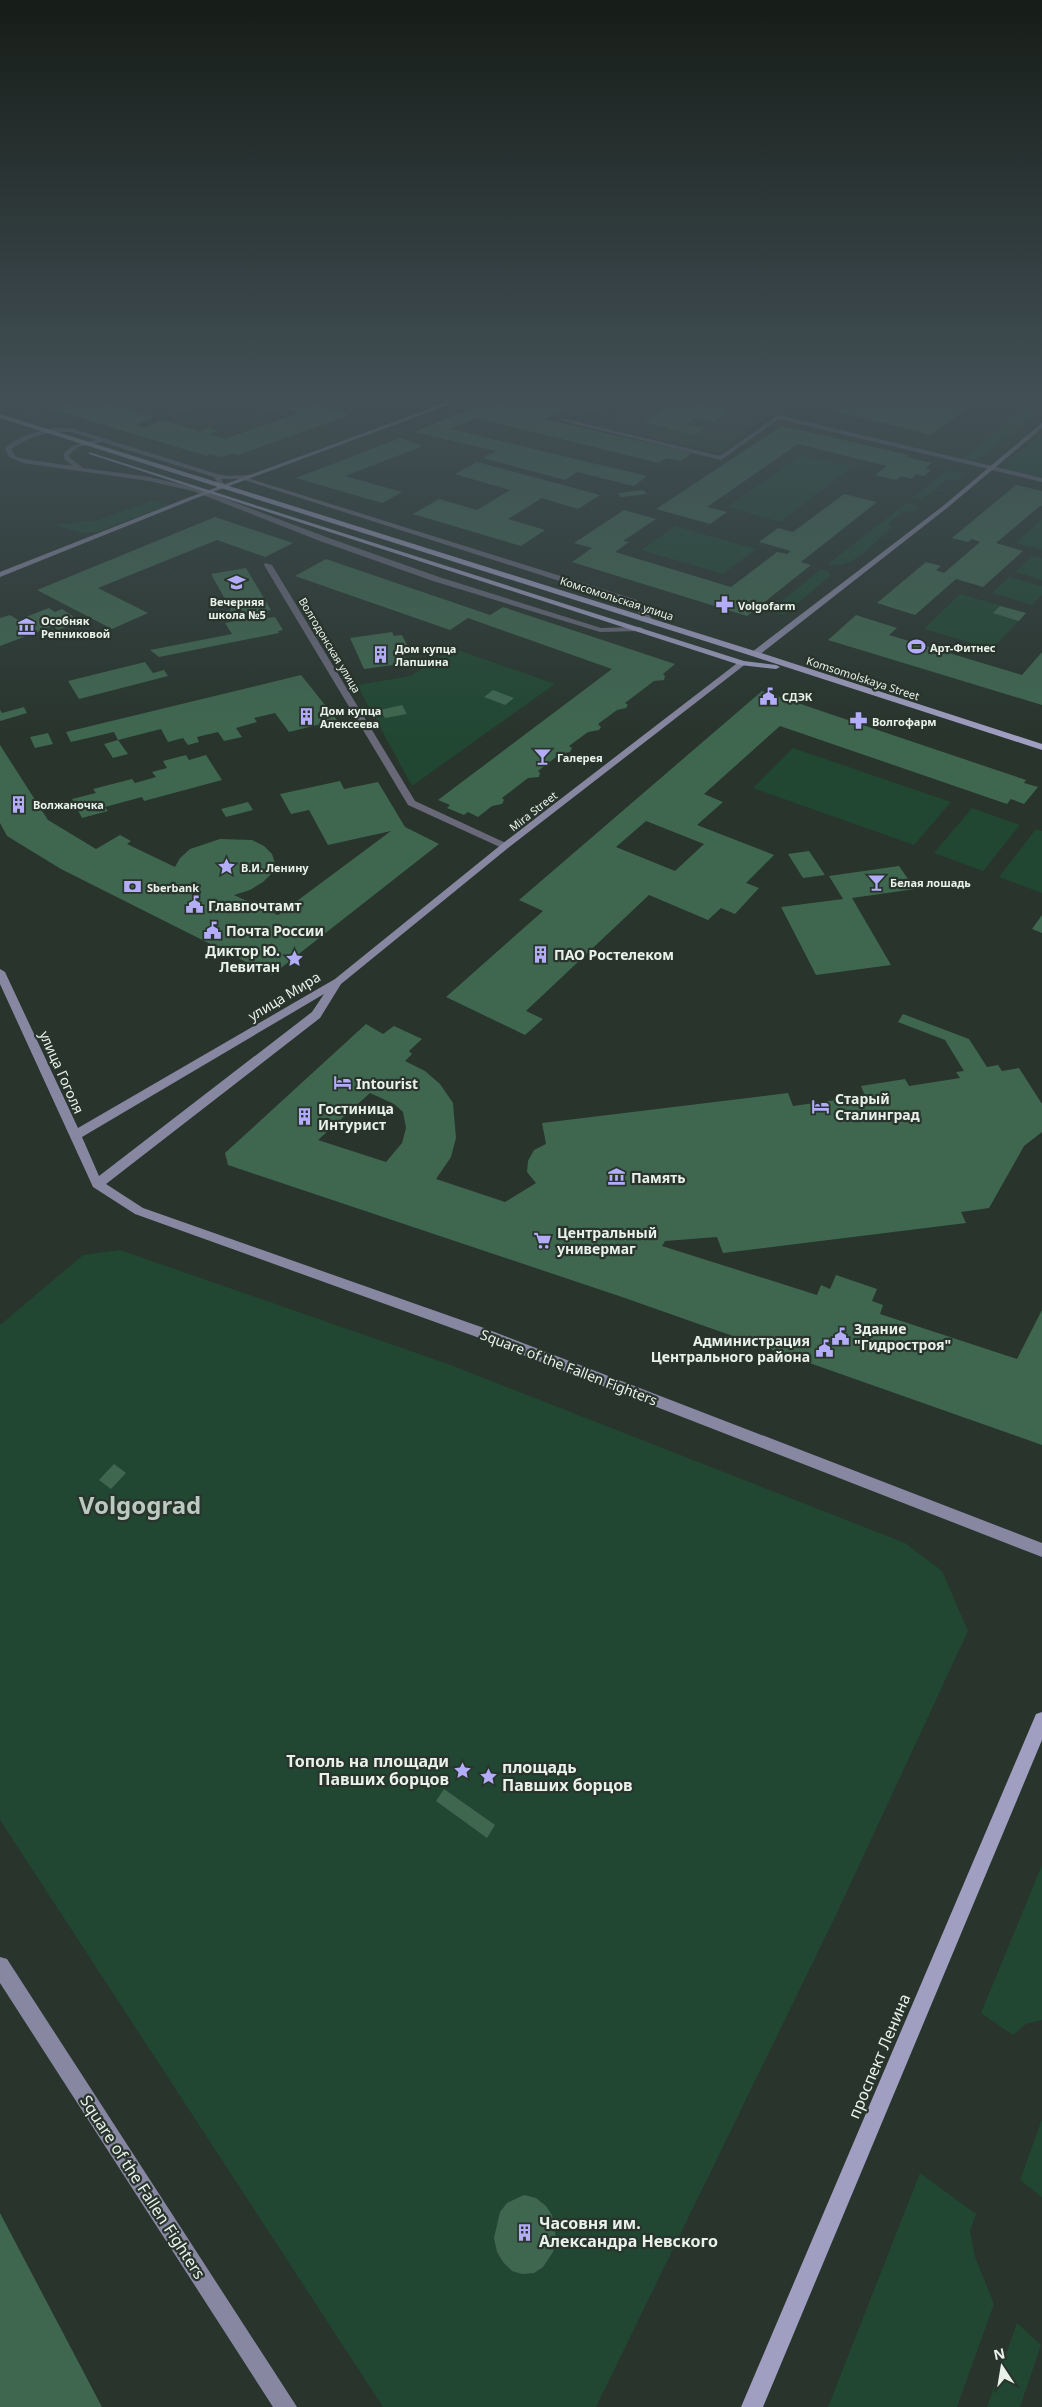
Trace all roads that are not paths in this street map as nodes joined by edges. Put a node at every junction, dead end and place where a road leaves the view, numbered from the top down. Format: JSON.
{"nodes":[{"id":1,"x":152,"y":514,"type":"edge"},
{"id":2,"x":259,"y":514,"type":"edge"},
{"id":3,"x":282,"y":514,"type":"edge"},
{"id":4,"x":313,"y":514,"type":"edge"},
{"id":5,"x":360,"y":514,"type":"edge"},
{"id":6,"x":936,"y":514,"type":"edge"},
{"id":7,"x":268,"y":566,"type":"dead end"},
{"id":8,"x":0,"y":575,"type":"edge"},
{"id":9,"x":590,"y":613,"type":"joint"},
{"id":10,"x":650,"y":621,"type":"junction"},
{"id":11,"x":640,"y":629,"type":"junction"},
{"id":12,"x":756,"y":654,"type":"junction"},
{"id":13,"x":743,"y":663,"type":"junction"},
{"id":14,"x":798,"y":670,"type":"junction"},
{"id":15,"x":1042,"y":747,"type":"edge"},
{"id":16,"x":505,"y":846,"type":"junction"},
{"id":17,"x":0,"y":972,"type":"edge"},
{"id":18,"x":339,"y":981,"type":"junction"},
{"id":19,"x":74,"y":1136,"type":"junction"},
{"id":20,"x":97,"y":1184,"type":"junction"},
{"id":21,"x":1042,"y":1550,"type":"edge"},
{"id":22,"x":1042,"y":1720,"type":"edge"},
{"id":23,"x":0,"y":1966,"type":"edge"},
{"id":24,"x":286,"y":2407,"type":"edge"},
{"id":25,"x":752,"y":2407,"type":"edge"}],
"edges":[{"from":1,"to":8,"type":"street"},
{"from":2,"to":11,"type":"street"},
{"from":3,"to":9,"type":"main road","name":"Комсомольская улица"},
{"from":4,"to":10,"type":"main road","name":"Комсомольская улица"},
{"from":5,"to":10,"type":"street"},
{"from":6,"to":12,"type":"street"},
{"from":7,"to":16,"type":"street","name":"Волгодонская улица"},
{"from":9,"to":11,"type":"main road","name":"Komsomolskaya Street"},
{"from":10,"to":12,"type":"main road","name":"Комсомольская улица"},
{"from":11,"to":13,"type":"main road","name":"Komsomolskaya Street"},
{"from":12,"to":14,"type":"main road","name":"Комсомольская улица"},
{"from":13,"to":14,"type":"main road","name":"Komsomolskaya Street"},
{"from":13,"to":16,"type":"street","name":"Mira Street"},
{"from":14,"to":15,"type":"main road","name":"Komsomolskaya Street"},
{"from":16,"to":18,"type":"street","name":"Mira Street"},
{"from":17,"to":19,"type":"street","name":"улица Гоголя"},
{"from":18,"to":19,"type":"street","name":"улица Мира"},
{"from":18,"to":20,"type":"street","name":"улица Мира"},
{"from":19,"to":20,"type":"street","name":"улица Гоголя"},
{"from":20,"to":21,"type":"street","name":"Square of the Fallen Fighters"},
{"from":22,"to":25,"type":"main road","name":"проспект Ленина"},
{"from":23,"to":24,"type":"street","name":"Square of the Fallen Fighters"}]}
